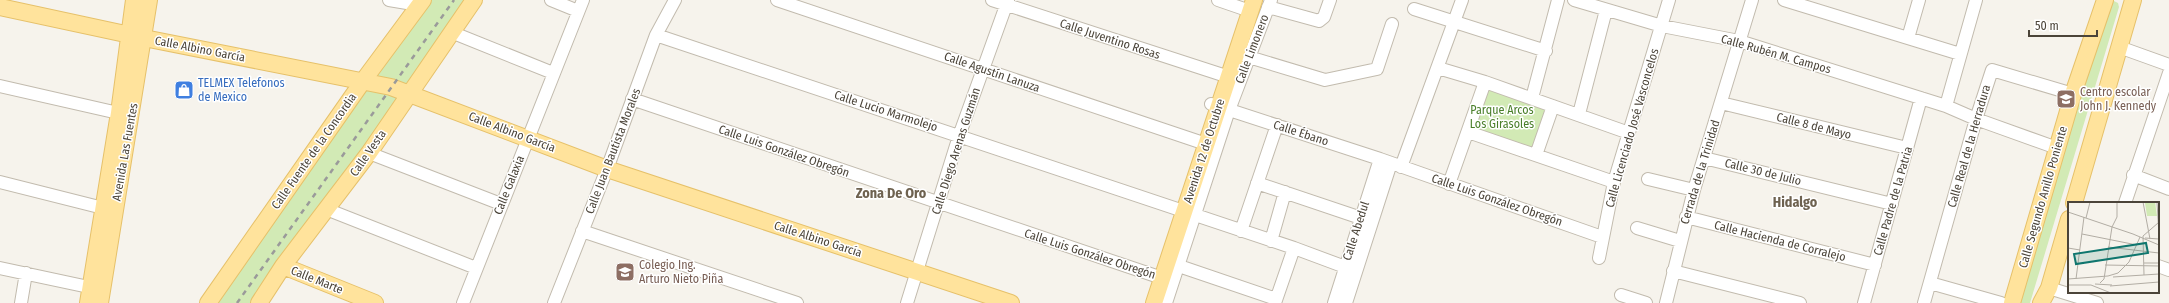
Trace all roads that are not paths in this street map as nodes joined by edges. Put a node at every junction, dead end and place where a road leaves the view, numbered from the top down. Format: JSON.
{"nodes":[{"id":1,"x":134,"y":0,"type":"edge"},
{"id":2,"x":149,"y":0,"type":"edge"},
{"id":3,"x":389,"y":0,"type":"edge"},
{"id":4,"x":474,"y":0,"type":"edge"},
{"id":5,"x":551,"y":0,"type":"edge"},
{"id":6,"x":583,"y":0,"type":"edge"},
{"id":7,"x":675,"y":0,"type":"edge"},
{"id":8,"x":777,"y":0,"type":"edge"},
{"id":9,"x":992,"y":0,"type":"edge"},
{"id":10,"x":1218,"y":0,"type":"edge"},
{"id":11,"x":1330,"y":0,"type":"edge"},
{"id":12,"x":1462,"y":0,"type":"edge"},
{"id":13,"x":1558,"y":0,"type":"edge"},
{"id":14,"x":1577,"y":0,"type":"edge"},
{"id":15,"x":1669,"y":0,"type":"edge"},
{"id":16,"x":1752,"y":0,"type":"edge"},
{"id":17,"x":1784,"y":0,"type":"edge"},
{"id":18,"x":1919,"y":0,"type":"edge"},
{"id":19,"x":1976,"y":0,"type":"edge"},
{"id":20,"x":2105,"y":0,"type":"edge"},
{"id":21,"x":2133,"y":0,"type":"edge"},
{"id":22,"x":421,"y":2,"type":"edge"},
{"id":23,"x":1007,"y":3,"type":"edge"},
{"id":24,"x":1269,"y":4,"type":"edge"},
{"id":25,"x":1248,"y":5,"type":"edge"},
{"id":26,"x":0,"y":7,"type":"edge"},
{"id":27,"x":1414,"y":9,"type":"dead end"},
{"id":28,"x":1606,"y":10,"type":"junction"},
{"id":29,"x":578,"y":11,"type":"junction"},
{"id":30,"x":1455,"y":23,"type":"junction"},
{"id":31,"x":1392,"y":24,"type":"dead end"},
{"id":32,"x":1662,"y":26,"type":"junction"},
{"id":33,"x":451,"y":32,"type":"junction"},
{"id":34,"x":656,"y":35,"type":"junction"},
{"id":35,"x":137,"y":37,"type":"junction"},
{"id":36,"x":1908,"y":38,"type":"junction"},
{"id":37,"x":1740,"y":41,"type":"junction"},
{"id":38,"x":2119,"y":47,"type":"junction"},
{"id":39,"x":1546,"y":51,"type":"junction"},
{"id":40,"x":1960,"y":54,"type":"junction"},
{"id":41,"x":1243,"y":55,"type":"junction"},
{"id":42,"x":2169,"y":65,"type":"edge"},
{"id":43,"x":983,"y":68,"type":"junction"},
{"id":44,"x":1438,"y":68,"type":"junction"},
{"id":45,"x":553,"y":73,"type":"junction"},
{"id":46,"x":2169,"y":73,"type":"edge"},
{"id":47,"x":1225,"y":76,"type":"junction"},
{"id":48,"x":363,"y":81,"type":"junction"},
{"id":49,"x":1485,"y":82,"type":"junction"},
{"id":50,"x":0,"y":86,"type":"edge"},
{"id":51,"x":408,"y":93,"type":"junction"},
{"id":52,"x":2073,"y":94,"type":"junction"},
{"id":53,"x":1532,"y":98,"type":"junction"},
{"id":54,"x":1922,"y":98,"type":"junction"},
{"id":55,"x":632,"y":99,"type":"junction"},
{"id":56,"x":1721,"y":103,"type":"junction"},
{"id":57,"x":1553,"y":106,"type":"junction"},
{"id":58,"x":1946,"y":106,"type":"junction"},
{"id":59,"x":1220,"y":107,"type":"junction"},
{"id":60,"x":1579,"y":114,"type":"junction"},
{"id":61,"x":125,"y":115,"type":"junction"},
{"id":62,"x":1976,"y":119,"type":"junction"},
{"id":63,"x":1277,"y":125,"type":"junction"},
{"id":64,"x":1468,"y":132,"type":"junction"},
{"id":65,"x":1629,"y":133,"type":"junction"},
{"id":66,"x":959,"y":136,"type":"junction"},
{"id":67,"x":528,"y":139,"type":"junction"},
{"id":68,"x":1202,"y":143,"type":"junction"},
{"id":69,"x":1908,"y":148,"type":"junction"},
{"id":70,"x":2057,"y":148,"type":"junction"},
{"id":71,"x":369,"y":153,"type":"junction"},
{"id":72,"x":1536,"y":155,"type":"junction"},
{"id":73,"x":1704,"y":158,"type":"junction"},
{"id":74,"x":1380,"y":159,"type":"junction"},
{"id":75,"x":1396,"y":165,"type":"junction"},
{"id":76,"x":607,"y":168,"type":"junction"},
{"id":77,"x":2133,"y":176,"type":"junction"},
{"id":78,"x":1648,"y":179,"type":"dead end"},
{"id":79,"x":0,"y":182,"type":"edge"},
{"id":80,"x":1614,"y":182,"type":"junction"},
{"id":81,"x":1258,"y":183,"type":"junction"},
{"id":82,"x":1449,"y":184,"type":"junction"},
{"id":83,"x":2169,"y":189,"type":"edge"},
{"id":84,"x":1694,"y":190,"type":"junction"},
{"id":85,"x":1285,"y":192,"type":"junction"},
{"id":86,"x":2074,"y":202,"type":"edge"},
{"id":87,"x":2125,"y":202,"type":"edge"},
{"id":88,"x":938,"y":203,"type":"junction"},
{"id":89,"x":501,"y":204,"type":"junction"},
{"id":90,"x":1892,"y":204,"type":"junction"},
{"id":91,"x":108,"y":209,"type":"junction"},
{"id":92,"x":326,"y":209,"type":"junction"},
{"id":93,"x":1185,"y":212,"type":"junction"},
{"id":94,"x":1686,"y":217,"type":"junction"},
{"id":95,"x":1361,"y":218,"type":"junction"},
{"id":96,"x":2068,"y":222,"type":"edge"},
{"id":97,"x":1637,"y":228,"type":"dead end"},
{"id":98,"x":1241,"y":231,"type":"junction"},
{"id":99,"x":582,"y":232,"type":"junction"},
{"id":100,"x":1602,"y":237,"type":"junction"},
{"id":101,"x":1271,"y":241,"type":"junction"},
{"id":102,"x":1680,"y":241,"type":"junction"},
{"id":103,"x":1294,"y":248,"type":"junction"},
{"id":104,"x":1599,"y":258,"type":"dead end"},
{"id":105,"x":1875,"y":265,"type":"junction"},
{"id":106,"x":283,"y":266,"type":"junction"},
{"id":107,"x":1179,"y":266,"type":"junction"},
{"id":108,"x":2159,"y":266,"type":"edge"},
{"id":109,"x":1345,"y":267,"type":"junction"},
{"id":110,"x":0,"y":268,"type":"edge"},
{"id":111,"x":476,"y":268,"type":"junction"},
{"id":112,"x":2169,"y":270,"type":"edge"},
{"id":113,"x":1356,"y":271,"type":"junction"},
{"id":114,"x":1673,"y":271,"type":"junction"},
{"id":115,"x":918,"y":272,"type":"junction"},
{"id":116,"x":26,"y":274,"type":"junction"},
{"id":117,"x":1158,"y":277,"type":"junction"},
{"id":118,"x":1930,"y":283,"type":"junction"},
{"id":119,"x":2049,"y":288,"type":"junction"},
{"id":120,"x":2068,"y":293,"type":"edge"},
{"id":121,"x":2068,"y":293,"type":"edge"},
{"id":122,"x":1621,"y":295,"type":"dead end"},
{"id":123,"x":95,"y":296,"type":"edge"},
{"id":124,"x":1255,"y":298,"type":"edge"},
{"id":125,"x":2095,"y":300,"type":"edge"},
{"id":126,"x":1276,"y":301,"type":"edge"},
{"id":127,"x":21,"y":303,"type":"edge"},
{"id":128,"x":208,"y":303,"type":"edge"},
{"id":129,"x":259,"y":303,"type":"edge"},
{"id":130,"x":375,"y":303,"type":"edge"},
{"id":131,"x":463,"y":303,"type":"edge"},
{"id":132,"x":554,"y":303,"type":"edge"},
{"id":133,"x":797,"y":303,"type":"edge"},
{"id":134,"x":907,"y":303,"type":"edge"},
{"id":135,"x":1011,"y":303,"type":"edge"},
{"id":136,"x":1146,"y":303,"type":"edge"},
{"id":137,"x":1154,"y":303,"type":"edge"},
{"id":138,"x":1166,"y":303,"type":"edge"},
{"id":139,"x":1334,"y":303,"type":"edge"},
{"id":140,"x":1346,"y":303,"type":"edge"},
{"id":141,"x":1646,"y":303,"type":"edge"},
{"id":142,"x":1666,"y":303,"type":"edge"},
{"id":143,"x":1800,"y":303,"type":"edge"},
{"id":144,"x":1864,"y":303,"type":"edge"},
{"id":145,"x":1924,"y":303,"type":"edge"},
{"id":146,"x":2000,"y":303,"type":"edge"},
{"id":147,"x":2012,"y":303,"type":"edge"},
{"id":148,"x":2042,"y":303,"type":"edge"}],
"edges":[{"from":1,"to":35,"type":"main road","name":"Avenida Las Fuentes"},
{"from":2,"to":35,"type":"main road","name":"Avenida Las Fuentes"},
{"from":3,"to":22,"type":"street"},
{"from":4,"to":33,"type":"main road","name":"Calle Vesta"},
{"from":5,"to":29,"type":"street"},
{"from":6,"to":29,"type":"street","name":"Calle Galaxia"},
{"from":7,"to":34,"type":"street","name":"Calle Juan Bautista Morales"},
{"from":8,"to":43,"type":"street","name":"Calle Agustín Lanuza"},
{"from":9,"to":23,"type":"street","name":"Calle Juventino Rosas"},
{"from":10,"to":25,"type":"street"},
{"from":11,"to":24,"type":"street"},
{"from":12,"to":30,"type":"street","name":"Calle Abedul"},
{"from":13,"to":39,"type":"street"},
{"from":14,"to":28,"type":"street","name":"Calle Rubén M. Campos"},
{"from":15,"to":32,"type":"street","name":"Calle Licenciado José Vasconcelos"},
{"from":16,"to":37,"type":"street","name":"Cerrada de la Trinidad"},
{"from":17,"to":36,"type":"street"},
{"from":18,"to":36,"type":"street"},
{"from":19,"to":40,"type":"street"},
{"from":20,"to":52,"type":"main road","name":"Calle Segundo Anillo Poniente"},
{"from":21,"to":38,"type":"main road"},
{"from":22,"to":48,"type":"main road","name":"Calle Fuente de la Concordia"},
{"from":23,"to":43,"type":"street","name":"Calle Diego Arenas Guzmán"},
{"from":23,"to":47,"type":"street","name":"Calle Juventino Rosas"},
{"from":24,"to":41,"type":"street","name":"Calle Limonero"},
{"from":25,"to":41,"type":"main road","name":"Avenida 12 de Octubre"},
{"from":25,"to":47,"type":"main road","name":"Avenida 12 de Octubre"},
{"from":26,"to":35,"type":"main road","name":"Calle Albino García"},
{"from":27,"to":30,"type":"street"},
{"from":28,"to":32,"type":"street","name":"Calle Rubén M. Campos"},
{"from":28,"to":60,"type":"street"},
{"from":29,"to":45,"type":"street","name":"Calle Galaxia"},
{"from":30,"to":39,"type":"street"},
{"from":30,"to":44,"type":"street","name":"Calle Abedul"},
{"from":31,"to":41,"type":"street"},
{"from":32,"to":37,"type":"street","name":"Calle Rubén M. Campos"},
{"from":32,"to":65,"type":"street","name":"Calle Licenciado José Vasconcelos"},
{"from":33,"to":45,"type":"street"},
{"from":33,"to":51,"type":"main road","name":"Calle Vesta"},
{"from":34,"to":55,"type":"street","name":"Calle Juan Bautista Morales"},
{"from":34,"to":66,"type":"street","name":"Calle Lucio Marmolejo"},
{"from":35,"to":48,"type":"main road","name":"Calle Albino García"},
{"from":35,"to":61,"type":"main road","name":"Avenida Las Fuentes"},
{"from":36,"to":40,"type":"street"},
{"from":37,"to":54,"type":"street","name":"Calle Rubén M. Campos"},
{"from":37,"to":56,"type":"street","name":"Cerrada de la Trinidad"},
{"from":38,"to":42,"type":"street"},
{"from":38,"to":86,"type":"main road"},
{"from":39,"to":53,"type":"street"},
{"from":40,"to":58,"type":"street"},
{"from":41,"to":47,"type":"main road","name":"Avenida 12 de Octubre"},
{"from":41,"to":59,"type":"street","name":"Calle Limonero"},
{"from":43,"to":66,"type":"street","name":"Calle Diego Arenas Guzmán"},
{"from":43,"to":68,"type":"street","name":"Calle Agustín Lanuza"},
{"from":44,"to":49,"type":"street"},
{"from":44,"to":75,"type":"street","name":"Calle Abedul"},
{"from":45,"to":67,"type":"street","name":"Calle Galaxia"},
{"from":46,"to":77,"type":"street"},
{"from":47,"to":59,"type":"main road","name":"Avenida 12 de Octubre"},
{"from":48,"to":51,"type":"main road","name":"Calle Albino García"},
{"from":48,"to":128,"type":"main road","name":"Calle Fuente de la Concordia"},
{"from":49,"to":53,"type":"street"},
{"from":49,"to":64,"type":"street"},
{"from":50,"to":61,"type":"street"},
{"from":51,"to":67,"type":"main road","name":"Calle Albino García"},
{"from":51,"to":71,"type":"main road","name":"Calle Vesta"},
{"from":52,"to":62,"type":"street","name":"Calle Real de la Herradura"},
{"from":52,"to":70,"type":"main road","name":"Calle Segundo Anillo Poniente"},
{"from":53,"to":57,"type":"street"},
{"from":54,"to":58,"type":"street","name":"Calle Rubén M. Campos"},
{"from":54,"to":69,"type":"street","name":"Calle Padre de la Patria"},
{"from":55,"to":76,"type":"street","name":"Calle Juan Bautista Morales"},
{"from":55,"to":88,"type":"street","name":"Calle Luis González Obregón"},
{"from":56,"to":69,"type":"street","name":"Calle 8 de Mayo"},
{"from":56,"to":73,"type":"street","name":"Cerrada de la Trinidad"},
{"from":57,"to":60,"type":"street"},
{"from":57,"to":72,"type":"street"},
{"from":58,"to":62,"type":"street","name":"Calle Rubén M. Campos"},
{"from":59,"to":63,"type":"street","name":"Calle Ébano"},
{"from":59,"to":68,"type":"main road","name":"Avenida 12 de Octubre"},
{"from":59,"to":93,"type":"street","name":"Calle Limonero"},
{"from":60,"to":65,"type":"street"},
{"from":61,"to":91,"type":"main road","name":"Avenida Las Fuentes"},
{"from":62,"to":70,"type":"street","name":"Calle Rubén M. Campos"},
{"from":62,"to":118,"type":"street","name":"Calle Real de la Herradura"},
{"from":63,"to":74,"type":"street","name":"Calle Ébano"},
{"from":63,"to":81,"type":"street"},
{"from":64,"to":72,"type":"street"},
{"from":64,"to":82,"type":"street"},
{"from":65,"to":80,"type":"street","name":"Calle Licenciado José Vasconcelos"},
{"from":66,"to":88,"type":"street","name":"Calle Diego Arenas Guzmán"},
{"from":66,"to":93,"type":"street","name":"Calle Lucio Marmolejo"},
{"from":67,"to":76,"type":"main road","name":"Calle Albino García"},
{"from":67,"to":89,"type":"street","name":"Calle Galaxia"},
{"from":68,"to":93,"type":"main road","name":"Avenida 12 de Octubre"},
{"from":69,"to":90,"type":"street","name":"Calle Padre de la Patria"},
{"from":70,"to":147,"type":"main road","name":"Calle Segundo Anillo Poniente"},
{"from":71,"to":89,"type":"street"},
{"from":71,"to":92,"type":"main road","name":"Calle Vesta"},
{"from":72,"to":80,"type":"street"},
{"from":73,"to":84,"type":"street","name":"Cerrada de la Trinidad"},
{"from":73,"to":90,"type":"street","name":"Calle 30 de Julio"},
{"from":74,"to":75,"type":"street","name":"Calle Ébano"},
{"from":74,"to":95,"type":"street","name":"Calle Abedul"},
{"from":75,"to":82,"type":"street","name":"Calle Luis González Obregón"},
{"from":75,"to":113,"type":"street","name":"Calle Abedul"},
{"from":76,"to":99,"type":"street","name":"Calle Juan Bautista Morales"},
{"from":76,"to":115,"type":"main road","name":"Calle Albino García"},
{"from":77,"to":83,"type":"street"},
{"from":77,"to":87,"type":"street"},
{"from":78,"to":84,"type":"street"},
{"from":79,"to":91,"type":"street"},
{"from":80,"to":100,"type":"street","name":"Calle Licenciado José Vasconcelos"},
{"from":81,"to":85,"type":"street"},
{"from":81,"to":98,"type":"street"},
{"from":82,"to":100,"type":"street","name":"Calle Luis González Obregón"},
{"from":84,"to":94,"type":"street","name":"Cerrada de la Trinidad"},
{"from":85,"to":95,"type":"street"},
{"from":85,"to":101,"type":"street"},
{"from":88,"to":115,"type":"street","name":"Calle Diego Arenas Guzmán"},
{"from":88,"to":117,"type":"street","name":"Calle Luis González Obregón"},
{"from":89,"to":111,"type":"street","name":"Calle Galaxia"},
{"from":90,"to":105,"type":"street","name":"Calle Padre de la Patria"},
{"from":91,"to":123,"type":"main road","name":"Avenida Las Fuentes"},
{"from":92,"to":106,"type":"main road","name":"Calle Vesta"},
{"from":92,"to":111,"type":"street"},
{"from":93,"to":98,"type":"street","name":"Calle Lucio Marmolejo"},
{"from":93,"to":107,"type":"street","name":"Calle Limonero"},
{"from":93,"to":117,"type":"main road","name":"Avenida 12 de Octubre"},
{"from":94,"to":102,"type":"street","name":"Cerrada de la Trinidad"},
{"from":94,"to":105,"type":"street","name":"Calle Hacienda de Corralejo"},
{"from":95,"to":109,"type":"street","name":"Calle Abedul"},
{"from":96,"to":119,"type":"main road"},
{"from":97,"to":102,"type":"street"},
{"from":98,"to":101,"type":"street","name":"Calle Lucio Marmolejo"},
{"from":99,"to":132,"type":"street","name":"Calle Juan Bautista Morales"},
{"from":99,"to":133,"type":"street"},
{"from":100,"to":104,"type":"street","name":"Calle Licenciado José Vasconcelos"},
{"from":101,"to":103,"type":"street","name":"Calle Lucio Marmolejo"},
{"from":102,"to":114,"type":"street","name":"Cerrada de la Trinidad"},
{"from":103,"to":109,"type":"street","name":"Calle Lucio Marmolejo"},
{"from":103,"to":126,"type":"street"},
{"from":105,"to":144,"type":"street","name":"Calle Padre de la Patria"},
{"from":106,"to":129,"type":"main road","name":"Calle Vesta"},
{"from":106,"to":130,"type":"main road","name":"Calle Marte"},
{"from":107,"to":124,"type":"street"},
{"from":107,"to":138,"type":"street","name":"Calle Limonero"},
{"from":108,"to":112,"type":"street"},
{"from":109,"to":113,"type":"street","name":"Calle Lucio Marmolejo"},
{"from":109,"to":139,"type":"street","name":"Calle Abedul"},
{"from":110,"to":116,"type":"street"},
{"from":111,"to":131,"type":"street","name":"Calle Galaxia"},
{"from":113,"to":140,"type":"street","name":"Calle Abedul"},
{"from":114,"to":142,"type":"street","name":"Cerrada de la Trinidad"},
{"from":114,"to":143,"type":"street"},
{"from":115,"to":134,"type":"street","name":"Calle Diego Arenas Guzmán"},
{"from":115,"to":135,"type":"main road","name":"Calle Albino García"},
{"from":116,"to":123,"type":"street"},
{"from":116,"to":127,"type":"street"},
{"from":117,"to":136,"type":"main road","name":"Avenida 12 de Octubre"},
{"from":117,"to":137,"type":"main road","name":"Avenida 12 de Octubre"},
{"from":118,"to":145,"type":"street","name":"Calle Real de la Herradura"},
{"from":118,"to":146,"type":"street"},
{"from":119,"to":121,"type":"street"},
{"from":119,"to":148,"type":"main road"},
{"from":120,"to":125,"type":"street"},
{"from":122,"to":141,"type":"street"},
{"from":124,"to":126,"type":"street"}]}
